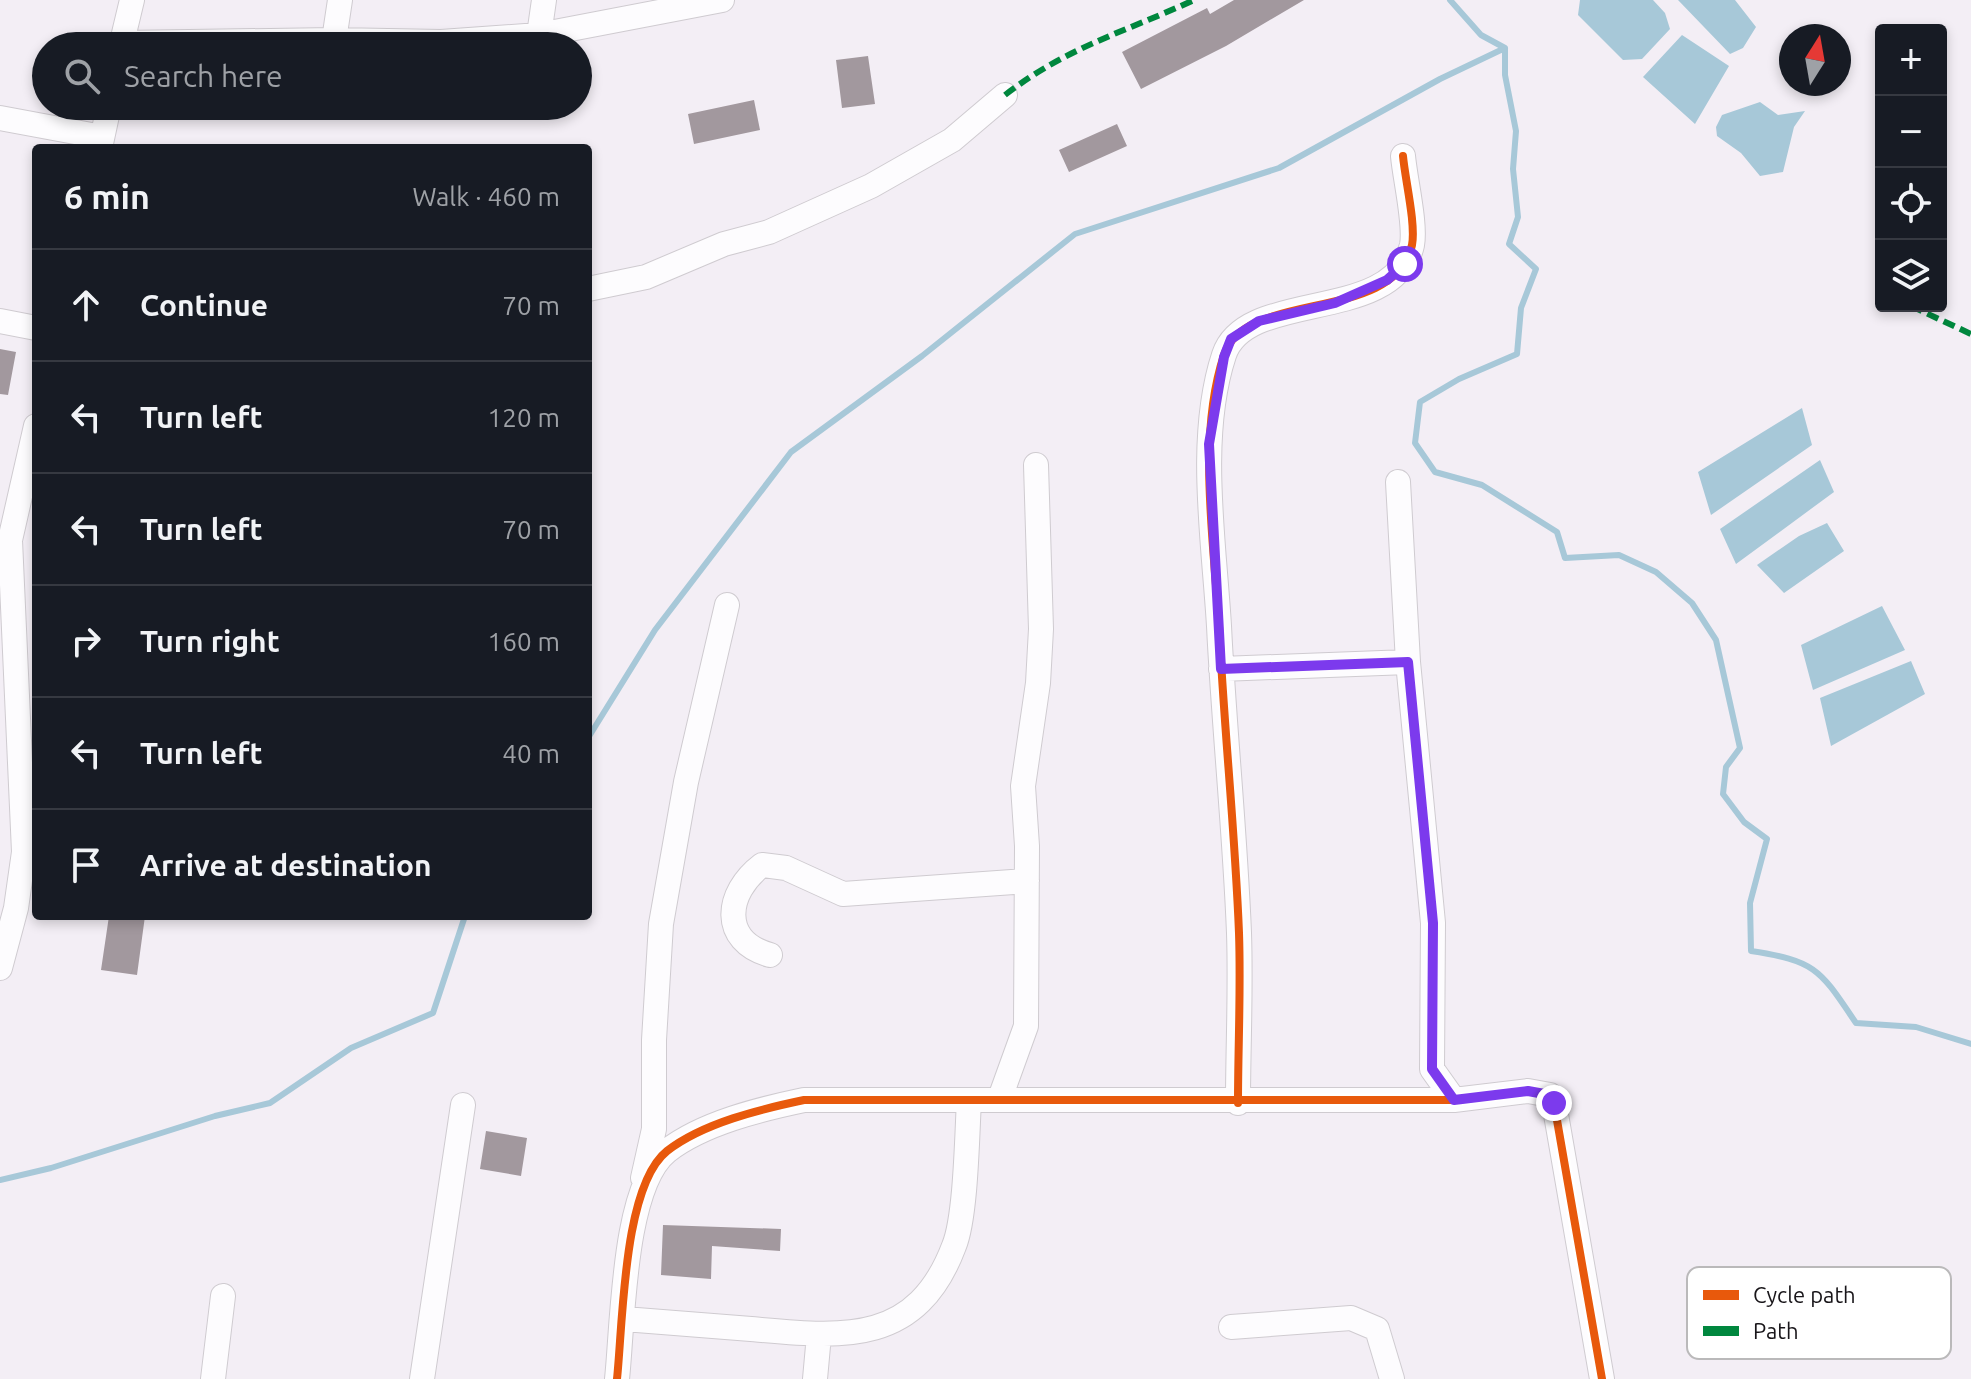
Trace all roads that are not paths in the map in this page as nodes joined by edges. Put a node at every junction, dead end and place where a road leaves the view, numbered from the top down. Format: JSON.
{"nodes":[{"id":1,"x":132,"y":0,"type":"edge"},
{"id":2,"x":340,"y":0,"type":"edge"},
{"id":3,"x":544,"y":0,"type":"edge"},
{"id":4,"x":722,"y":0,"type":"edge"},
{"id":5,"x":124,"y":32,"type":"edge"},
{"id":6,"x":335,"y":32,"type":"edge"},
{"id":7,"x":539,"y":32,"type":"edge"},
{"id":8,"x":555,"y":32,"type":"edge"},
{"id":9,"x":1005,"y":95,"type":"dead end"},
{"id":10,"x":0,"y":118,"type":"edge"},
{"id":11,"x":106,"y":120,"type":"edge"},
{"id":12,"x":101,"y":143,"type":"edge"},
{"id":13,"x":1403,"y":156,"type":"dead end"},
{"id":14,"x":592,"y":288,"type":"edge"},
{"id":15,"x":0,"y":321,"type":"edge"},
{"id":16,"x":32,"y":327,"type":"edge"},
{"id":17,"x":32,"y":441,"type":"edge"},
{"id":18,"x":1036,"y":465,"type":"dead end"},
{"id":19,"x":1398,"y":482,"type":"dead end"},
{"id":20,"x":5,"y":540,"type":"edge"},
{"id":21,"x":727,"y":605,"type":"dead end"},
{"id":22,"x":1408,"y":662,"type":"junction"},
{"id":23,"x":1221,"y":669,"type":"junction"},
{"id":24,"x":1027,"y":881,"type":"junction"},
{"id":25,"x":770,"y":955,"type":"dead end"},
{"id":26,"x":0,"y":968,"type":"edge"},
{"id":27,"x":1432,"y":1069,"type":"junction"},
{"id":28,"x":1000,"y":1098,"type":"junction"},
{"id":29,"x":969,"y":1100,"type":"junction"},
{"id":30,"x":1411,"y":1100,"type":"junction"},
{"id":31,"x":1454,"y":1100,"type":"junction"},
{"id":32,"x":1238,"y":1103,"type":"junction"},
{"id":33,"x":463,"y":1105,"type":"dead end"},
{"id":34,"x":640,"y":1192,"type":"junction"},
{"id":35,"x":223,"y":1296,"type":"dead end"},
{"id":36,"x":624,"y":1319,"type":"junction"},
{"id":37,"x":1231,"y":1327,"type":"dead end"},
{"id":38,"x":819,"y":1335,"type":"junction"},
{"id":39,"x":213,"y":1379,"type":"edge"},
{"id":40,"x":422,"y":1379,"type":"edge"},
{"id":41,"x":617,"y":1379,"type":"edge"},
{"id":42,"x":815,"y":1379,"type":"edge"},
{"id":43,"x":1392,"y":1379,"type":"edge"},
{"id":44,"x":1602,"y":1379,"type":"edge"}],
"edges":[{"from":1,"to":5,"type":"street"},
{"from":2,"to":6,"type":"street"},
{"from":3,"to":7,"type":"street"},
{"from":4,"to":8,"type":"street"},
{"from":9,"to":14,"type":"street"},
{"from":10,"to":12,"type":"street"},
{"from":11,"to":12,"type":"street"},
{"from":13,"to":23,"type":"street"},
{"from":15,"to":16,"type":"street"},
{"from":17,"to":20,"type":"street"},
{"from":18,"to":24,"type":"street"},
{"from":19,"to":22,"type":"street"},
{"from":20,"to":26,"type":"street"},
{"from":21,"to":34,"type":"street"},
{"from":22,"to":23,"type":"street"},
{"from":22,"to":27,"type":"street"},
{"from":23,"to":32,"type":"street"},
{"from":24,"to":25,"type":"street"},
{"from":24,"to":28,"type":"street"},
{"from":27,"to":30,"type":"street"},
{"from":27,"to":31,"type":"street"},
{"from":28,"to":29,"type":"street"},
{"from":28,"to":32,"type":"street"},
{"from":29,"to":34,"type":"street"},
{"from":29,"to":38,"type":"street"},
{"from":30,"to":31,"type":"street"},
{"from":30,"to":32,"type":"street"},
{"from":31,"to":44,"type":"street"},
{"from":33,"to":40,"type":"street"},
{"from":34,"to":36,"type":"street"},
{"from":35,"to":39,"type":"street"},
{"from":36,"to":38,"type":"street"},
{"from":36,"to":41,"type":"street"},
{"from":37,"to":43,"type":"street"},
{"from":38,"to":42,"type":"street"}]}
